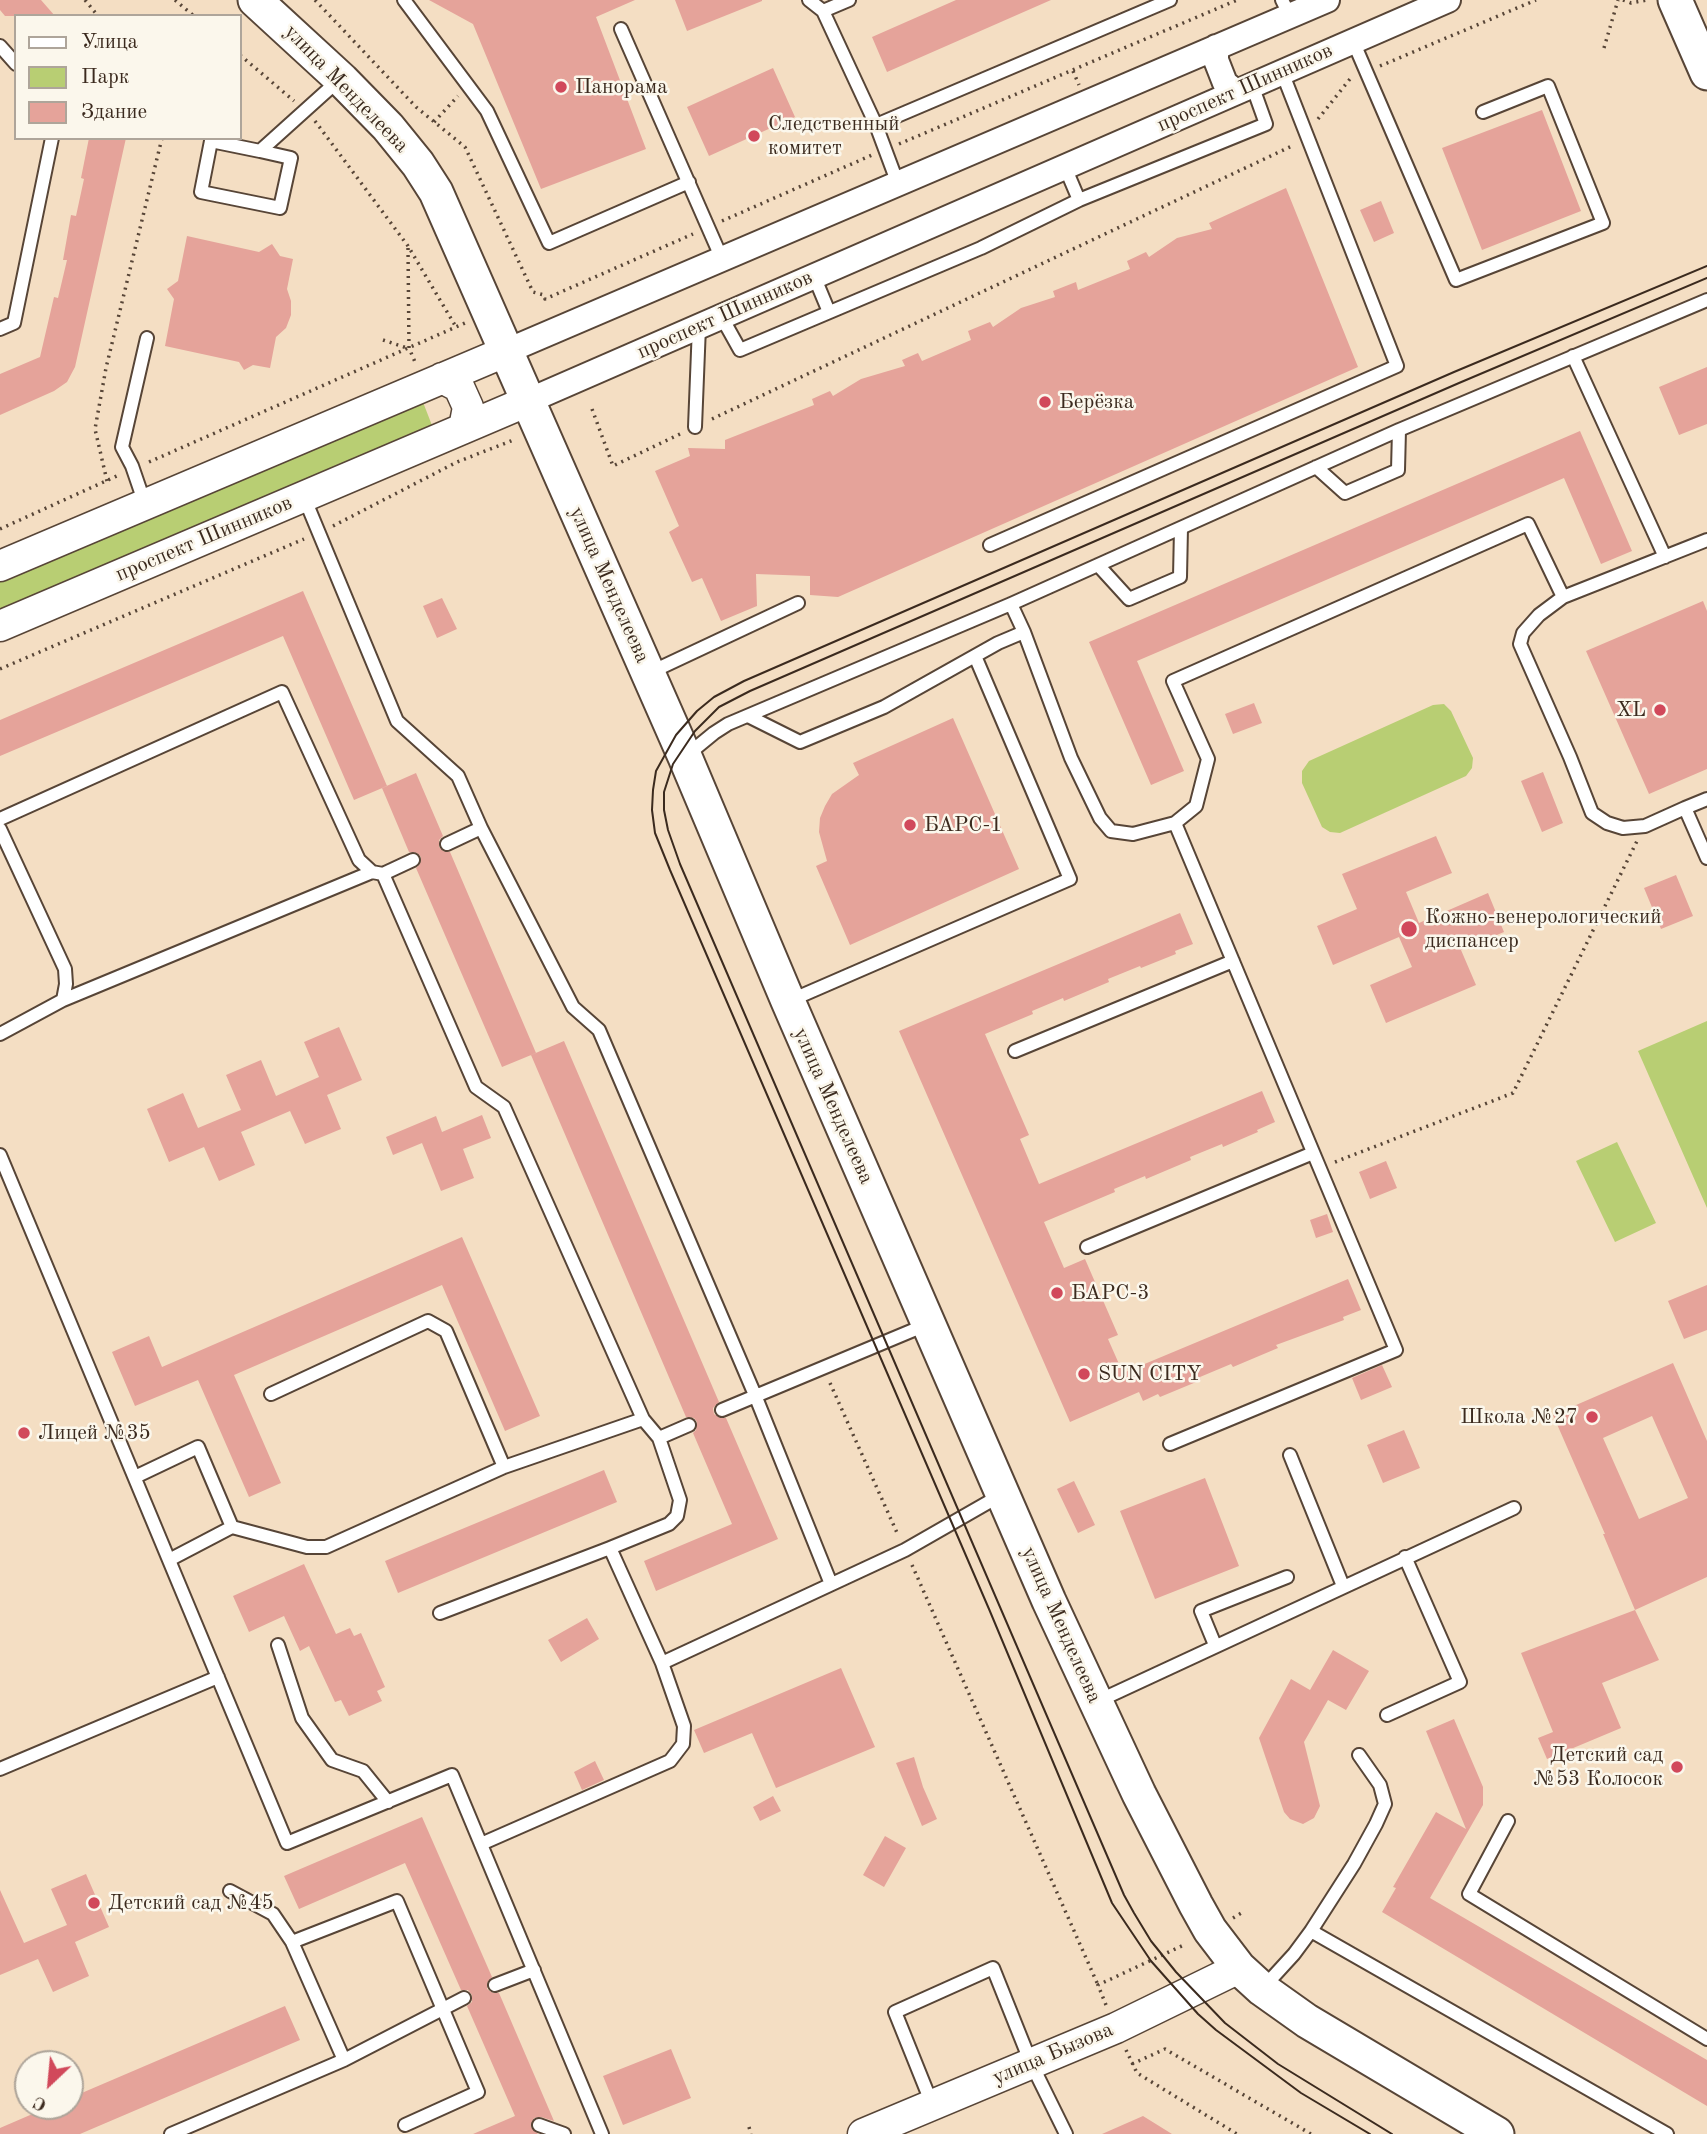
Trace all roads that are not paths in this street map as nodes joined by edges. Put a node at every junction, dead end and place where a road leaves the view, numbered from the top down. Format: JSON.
{"nodes":[{"id":1,"x":404,"y":0,"type":"edge"},
{"id":2,"x":809,"y":0,"type":"edge"},
{"id":3,"x":849,"y":0,"type":"edge"},
{"id":4,"x":1170,"y":0,"type":"edge"},
{"id":5,"x":1327,"y":0,"type":"edge"},
{"id":6,"x":1448,"y":0,"type":"edge"},
{"id":7,"x":1675,"y":0,"type":"edge"},
{"id":8,"x":264,"y":2,"type":"edge"},
{"id":9,"x":821,"y":5,"type":"edge"},
{"id":10,"x":1286,"y":8,"type":"edge"},
{"id":11,"x":621,"y":29,"type":"dead end"},
{"id":12,"x":1353,"y":41,"type":"junction"},
{"id":13,"x":0,"y":46,"type":"edge"},
{"id":14,"x":1216,"y":47,"type":"junction"},
{"id":15,"x":14,"y":62,"type":"edge"},
{"id":16,"x":1282,"y":72,"type":"junction"},
{"id":17,"x":1707,"y":73,"type":"edge"},
{"id":18,"x":340,"y":78,"type":"junction"},
{"id":19,"x":1244,"y":89,"type":"junction"},
{"id":20,"x":1483,"y":112,"type":"dead end"},
{"id":21,"x":876,"y":125,"type":"junction"},
{"id":22,"x":52,"y":140,"type":"edge"},
{"id":23,"x":260,"y":151,"type":"junction"},
{"id":24,"x":1065,"y":167,"type":"junction"},
{"id":25,"x":689,"y":182,"type":"junction"},
{"id":26,"x":898,"y":184,"type":"junction"},
{"id":27,"x":1079,"y":200,"type":"junction"},
{"id":28,"x":722,"y":259,"type":"junction"},
{"id":29,"x":814,"y":276,"type":"junction"},
{"id":30,"x":1707,"y":300,"type":"edge"},
{"id":31,"x":829,"y":312,"type":"junction"},
{"id":32,"x":721,"y":316,"type":"junction"},
{"id":33,"x":699,"y":326,"type":"junction"},
{"id":34,"x":0,"y":329,"type":"edge"},
{"id":35,"x":147,"y":338,"type":"dead end"},
{"id":36,"x":507,"y":351,"type":"junction"},
{"id":37,"x":1573,"y":356,"type":"junction"},
{"id":38,"x":442,"y":378,"type":"junction"},
{"id":39,"x":528,"y":401,"type":"junction"},
{"id":40,"x":695,"y":427,"type":"road end"},
{"id":41,"x":464,"y":428,"type":"junction"},
{"id":42,"x":1399,"y":430,"type":"junction"},
{"id":43,"x":1316,"y":467,"type":"junction"},
{"id":44,"x":303,"y":496,"type":"junction"},
{"id":45,"x":145,"y":504,"type":"junction"},
{"id":46,"x":1181,"y":528,"type":"junction"},
{"id":47,"x":1707,"y":540,"type":"edge"},
{"id":48,"x":990,"y":545,"type":"dead end"},
{"id":49,"x":1665,"y":557,"type":"junction"},
{"id":50,"x":1098,"y":565,"type":"junction"},
{"id":51,"x":0,"y":566,"type":"edge"},
{"id":52,"x":1563,"y":597,"type":"junction"},
{"id":53,"x":798,"y":603,"type":"dead end"},
{"id":54,"x":1011,"y":604,"type":"junction"},
{"id":55,"x":0,"y":626,"type":"edge"},
{"id":56,"x":1024,"y":632,"type":"junction"},
{"id":57,"x":975,"y":656,"type":"junction"},
{"id":58,"x":649,"y":673,"type":"junction"},
{"id":59,"x":748,"y":716,"type":"junction"},
{"id":60,"x":685,"y":757,"type":"junction"},
{"id":61,"x":1707,"y":799,"type":"edge"},
{"id":62,"x":1685,"y":808,"type":"junction"},
{"id":63,"x":0,"y":819,"type":"edge"},
{"id":64,"x":1175,"y":823,"type":"junction"},
{"id":65,"x":481,"y":828,"type":"junction"},
{"id":66,"x":0,"y":829,"type":"edge"},
{"id":67,"x":447,"y":844,"type":"dead end"},
{"id":68,"x":1707,"y":858,"type":"edge"},
{"id":69,"x":413,"y":860,"type":"dead end"},
{"id":70,"x":378,"y":873,"type":"junction"},
{"id":71,"x":1233,"y":961,"type":"junction"},
{"id":72,"x":64,"y":1000,"type":"junction"},
{"id":73,"x":788,"y":1001,"type":"junction"},
{"id":74,"x":0,"y":1034,"type":"edge"},
{"id":75,"x":1015,"y":1051,"type":"dead end"},
{"id":76,"x":1313,"y":1153,"type":"junction"},
{"id":77,"x":0,"y":1155,"type":"edge"},
{"id":78,"x":3,"y":1172,"type":"edge"},
{"id":79,"x":1087,"y":1247,"type":"dead end"},
{"id":80,"x":929,"y":1324,"type":"junction"},
{"id":81,"x":271,"y":1394,"type":"dead end"},
{"id":82,"x":755,"y":1395,"type":"junction"},
{"id":83,"x":722,"y":1410,"type":"dead end"},
{"id":84,"x":643,"y":1419,"type":"junction"},
{"id":85,"x":689,"y":1425,"type":"dead end"},
{"id":86,"x":659,"y":1438,"type":"junction"},
{"id":87,"x":1170,"y":1444,"type":"dead end"},
{"id":88,"x":1290,"y":1455,"type":"dead end"},
{"id":89,"x":504,"y":1467,"type":"junction"},
{"id":90,"x":135,"y":1477,"type":"junction"},
{"id":91,"x":1003,"y":1494,"type":"junction"},
{"id":92,"x":1514,"y":1508,"type":"dead end"},
{"id":93,"x":232,"y":1527,"type":"junction"},
{"id":94,"x":610,"y":1548,"type":"junction"},
{"id":95,"x":1405,"y":1557,"type":"junction"},
{"id":96,"x":169,"y":1560,"type":"junction"},
{"id":97,"x":1287,"y":1577,"type":"dead end"},
{"id":98,"x":831,"y":1584,"type":"junction"},
{"id":99,"x":1343,"y":1586,"type":"junction"},
{"id":100,"x":440,"y":1614,"type":"dead end"},
{"id":101,"x":1215,"y":1644,"type":"junction"},
{"id":102,"x":278,"y":1645,"type":"dead end"},
{"id":103,"x":662,"y":1663,"type":"junction"},
{"id":104,"x":218,"y":1677,"type":"junction"},
{"id":105,"x":1095,"y":1702,"type":"junction"},
{"id":106,"x":1387,"y":1715,"type":"dead end"},
{"id":107,"x":1359,"y":1755,"type":"dead end"},
{"id":108,"x":0,"y":1769,"type":"edge"},
{"id":109,"x":388,"y":1801,"type":"junction"},
{"id":110,"x":1508,"y":1821,"type":"dead end"},
{"id":111,"x":481,"y":1844,"type":"junction"},
{"id":112,"x":230,"y":1891,"type":"dead end"},
{"id":113,"x":1311,"y":1931,"type":"junction"},
{"id":114,"x":292,"y":1942,"type":"junction"},
{"id":115,"x":534,"y":1970,"type":"junction"},
{"id":116,"x":1251,"y":1978,"type":"junction"},
{"id":117,"x":495,"y":1985,"type":"dead end"},
{"id":118,"x":464,"y":1998,"type":"dead end"},
{"id":119,"x":441,"y":2009,"type":"junction"},
{"id":120,"x":1707,"y":2039,"type":"edge"},
{"id":121,"x":344,"y":2060,"type":"junction"},
{"id":122,"x":1031,"y":2063,"type":"junction"},
{"id":123,"x":933,"y":2105,"type":"junction"},
{"id":124,"x":405,"y":2125,"type":"dead end"},
{"id":125,"x":539,"y":2125,"type":"dead end"},
{"id":126,"x":171,"y":2134,"type":"edge"},
{"id":127,"x":564,"y":2134,"type":"edge"},
{"id":128,"x":602,"y":2134,"type":"edge"},
{"id":129,"x":863,"y":2134,"type":"edge"},
{"id":130,"x":1066,"y":2134,"type":"edge"},
{"id":131,"x":1497,"y":2134,"type":"edge"},
{"id":132,"x":1667,"y":2134,"type":"edge"}],
"edges":[{"from":1,"to":25,"type":"lane"},
{"from":2,"to":9,"type":"lane"},
{"from":3,"to":9,"type":"lane"},
{"from":4,"to":21,"type":"lane"},
{"from":5,"to":10,"type":"street"},
{"from":6,"to":12,"type":"street","name":"проспект Шинников"},
{"from":7,"to":17,"type":"main road"},
{"from":8,"to":18,"type":"main road","name":"улица Менделеева"},
{"from":9,"to":21,"type":"lane"},
{"from":10,"to":14,"type":"street"},
{"from":11,"to":25,"type":"lane"},
{"from":12,"to":16,"type":"street","name":"проспект Шинников"},
{"from":12,"to":20,"type":"lane"},
{"from":13,"to":15,"type":"lane"},
{"from":14,"to":19,"type":"street"},
{"from":14,"to":26,"type":"street"},
{"from":16,"to":19,"type":"street","name":"проспект Шинников"},
{"from":16,"to":48,"type":"lane"},
{"from":18,"to":23,"type":"lane"},
{"from":18,"to":36,"type":"main road","name":"улица Менделеева"},
{"from":19,"to":24,"type":"street","name":"проспект Шинников"},
{"from":19,"to":27,"type":"lane"},
{"from":21,"to":26,"type":"lane"},
{"from":22,"to":34,"type":"lane"},
{"from":23,"to":23,"type":"lane"},
{"from":24,"to":27,"type":"lane"},
{"from":24,"to":29,"type":"street","name":"проспект Шинников"},
{"from":25,"to":28,"type":"lane"},
{"from":26,"to":28,"type":"street"},
{"from":27,"to":31,"type":"lane"},
{"from":28,"to":36,"type":"street"},
{"from":29,"to":31,"type":"lane"},
{"from":29,"to":32,"type":"street","name":"проспект Шинников"},
{"from":30,"to":37,"type":"lane"},
{"from":31,"to":32,"type":"lane"},
{"from":32,"to":33,"type":"street","name":"проспект Шинников"},
{"from":33,"to":39,"type":"street","name":"проспект Шинников"},
{"from":33,"to":40,"type":"lane"},
{"from":35,"to":45,"type":"lane"},
{"from":36,"to":38,"type":"street"},
{"from":36,"to":39,"type":"main road","name":"улица Менделеева"},
{"from":37,"to":42,"type":"lane"},
{"from":37,"to":49,"type":"lane"},
{"from":38,"to":41,"type":"street"},
{"from":38,"to":45,"type":"street"},
{"from":39,"to":41,"type":"street","name":"проспект Шинников"},
{"from":39,"to":58,"type":"main road","name":"улица Менделеева"},
{"from":41,"to":44,"type":"street","name":"проспект Шинников"},
{"from":42,"to":43,"type":"lane"},
{"from":42,"to":43,"type":"lane"},
{"from":43,"to":46,"type":"lane"},
{"from":44,"to":55,"type":"street","name":"проспект Шинников"},
{"from":44,"to":65,"type":"lane"},
{"from":45,"to":51,"type":"street"},
{"from":46,"to":50,"type":"lane"},
{"from":46,"to":50,"type":"lane"},
{"from":47,"to":49,"type":"lane"},
{"from":49,"to":52,"type":"lane"},
{"from":50,"to":54,"type":"lane"},
{"from":52,"to":62,"type":"lane"},
{"from":52,"to":64,"type":"lane"},
{"from":53,"to":58,"type":"lane"},
{"from":54,"to":56,"type":"lane"},
{"from":54,"to":59,"type":"lane"},
{"from":56,"to":57,"type":"lane"},
{"from":56,"to":64,"type":"lane"},
{"from":57,"to":59,"type":"lane"},
{"from":57,"to":73,"type":"lane"},
{"from":58,"to":60,"type":"main road","name":"улица Менделеева"},
{"from":59,"to":60,"type":"lane"},
{"from":60,"to":73,"type":"main road","name":"улица Менделеева"},
{"from":61,"to":62,"type":"lane"},
{"from":62,"to":68,"type":"lane"},
{"from":63,"to":70,"type":"lane"},
{"from":64,"to":71,"type":"lane"},
{"from":65,"to":67,"type":"lane"},
{"from":65,"to":82,"type":"lane"},
{"from":66,"to":72,"type":"lane"},
{"from":69,"to":70,"type":"lane"},
{"from":70,"to":72,"type":"lane"},
{"from":70,"to":84,"type":"lane"},
{"from":71,"to":75,"type":"lane"},
{"from":71,"to":76,"type":"lane"},
{"from":72,"to":74,"type":"lane"},
{"from":73,"to":80,"type":"main road","name":"улица Менделеева"},
{"from":76,"to":79,"type":"lane"},
{"from":76,"to":87,"type":"lane"},
{"from":77,"to":78,"type":"lane"},
{"from":78,"to":90,"type":"lane"},
{"from":80,"to":82,"type":"lane"},
{"from":80,"to":91,"type":"main road","name":"улица Менделеева"},
{"from":81,"to":89,"type":"lane"},
{"from":82,"to":83,"type":"lane"},
{"from":82,"to":98,"type":"lane"},
{"from":84,"to":86,"type":"lane"},
{"from":84,"to":89,"type":"lane"},
{"from":85,"to":86,"type":"lane"},
{"from":86,"to":94,"type":"lane"},
{"from":88,"to":99,"type":"lane"},
{"from":89,"to":93,"type":"lane"},
{"from":90,"to":93,"type":"lane"},
{"from":90,"to":96,"type":"lane"},
{"from":91,"to":98,"type":"lane"},
{"from":91,"to":105,"type":"main road","name":"улица Менделеева"},
{"from":92,"to":95,"type":"lane"},
{"from":93,"to":96,"type":"lane"},
{"from":94,"to":100,"type":"lane"},
{"from":94,"to":103,"type":"lane"},
{"from":95,"to":99,"type":"lane"},
{"from":95,"to":106,"type":"lane"},
{"from":96,"to":104,"type":"lane"},
{"from":97,"to":101,"type":"lane"},
{"from":98,"to":103,"type":"lane"},
{"from":99,"to":101,"type":"lane"},
{"from":101,"to":105,"type":"lane"},
{"from":102,"to":109,"type":"lane"},
{"from":103,"to":111,"type":"lane"},
{"from":104,"to":108,"type":"lane"},
{"from":104,"to":109,"type":"lane"},
{"from":105,"to":116,"type":"main road","name":"улица Менделеева"},
{"from":107,"to":113,"type":"lane"},
{"from":109,"to":111,"type":"lane"},
{"from":110,"to":120,"type":"lane"},
{"from":111,"to":115,"type":"lane"},
{"from":112,"to":114,"type":"lane"},
{"from":113,"to":116,"type":"lane"},
{"from":113,"to":132,"type":"lane"},
{"from":114,"to":119,"type":"lane"},
{"from":114,"to":121,"type":"lane"},
{"from":115,"to":117,"type":"lane"},
{"from":115,"to":128,"type":"lane"},
{"from":116,"to":122,"type":"street","name":"улица Бызова"},
{"from":116,"to":131,"type":"main road","name":"улица Менделеева"},
{"from":118,"to":119,"type":"lane"},
{"from":119,"to":121,"type":"lane"},
{"from":119,"to":124,"type":"lane"},
{"from":121,"to":126,"type":"lane"},
{"from":122,"to":123,"type":"street","name":"улица Бызова"},
{"from":122,"to":123,"type":"lane"},
{"from":122,"to":130,"type":"lane"},
{"from":123,"to":129,"type":"street","name":"улица Бызова"},
{"from":125,"to":127,"type":"lane"}]}
